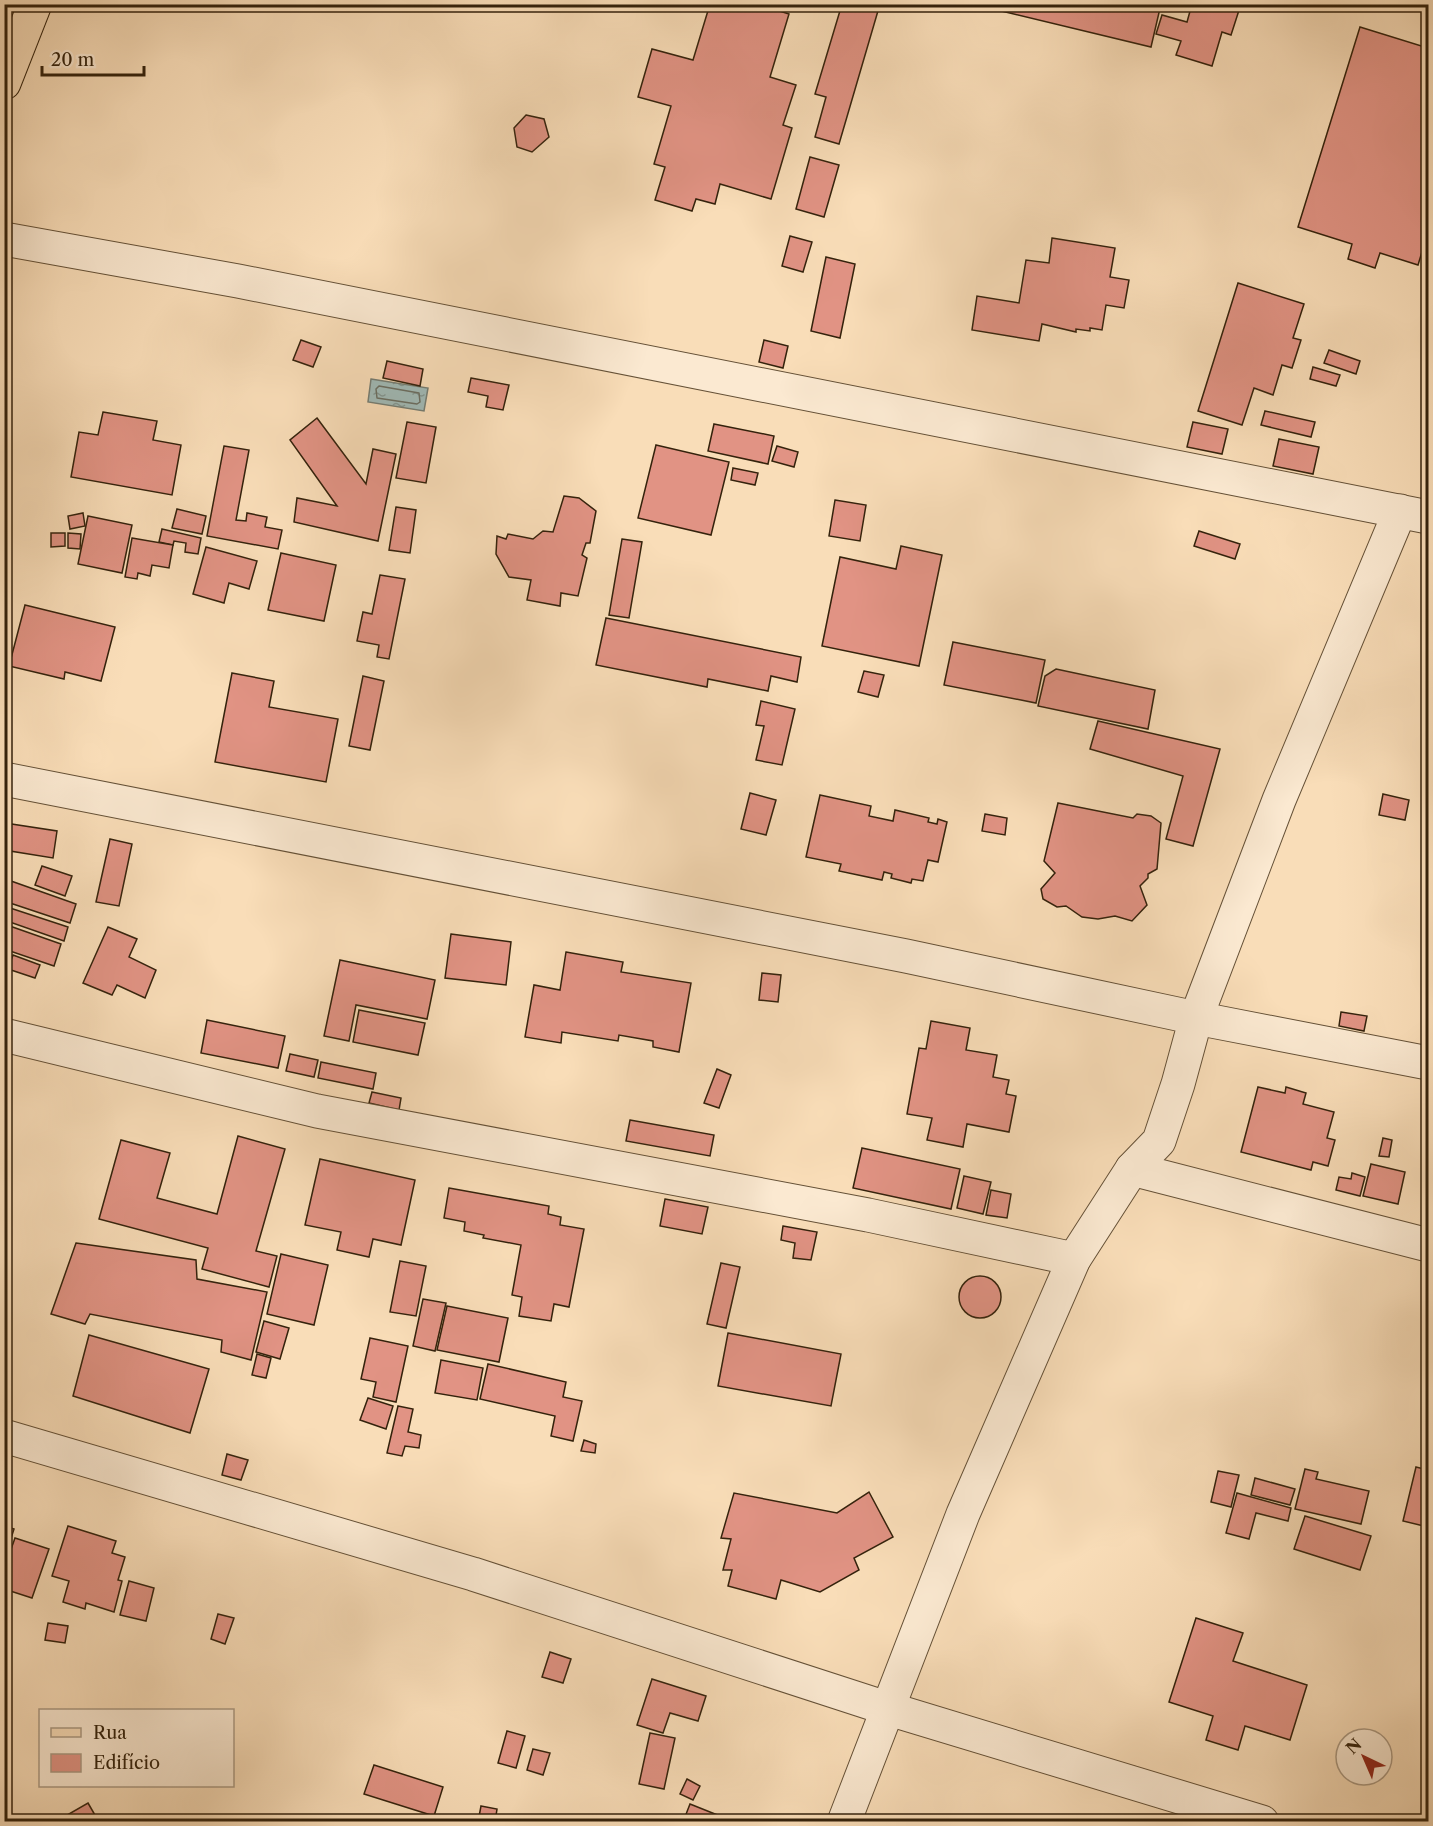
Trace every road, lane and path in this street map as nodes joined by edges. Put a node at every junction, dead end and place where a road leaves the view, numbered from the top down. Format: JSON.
{"nodes":[{"id":1,"x":35,"y":4,"type":"edge"},
{"id":2,"x":4,"y":83,"type":"edge"},
{"id":3,"x":4,"y":239,"type":"edge"},
{"id":4,"x":1414,"y":514,"type":"edge"},
{"id":5,"x":4,"y":778,"type":"edge"},
{"id":6,"x":1196,"y":1018,"type":"junction"},
{"id":7,"x":4,"y":1035,"type":"edge"},
{"id":8,"x":1428,"y":1063,"type":"edge"},
{"id":9,"x":1132,"y":1169,"type":"junction"},
{"id":10,"x":1428,"y":1245,"type":"edge"},
{"id":11,"x":1074,"y":1259,"type":"junction"},
{"id":12,"x":4,"y":1436,"type":"edge"},
{"id":13,"x":886,"y":1708,"type":"junction"},
{"id":14,"x":844,"y":1821,"type":"edge"},
{"id":15,"x":1262,"y":1821,"type":"edge"}],
"edges":[{"from":1,"to":2,"type":"main road"},
{"from":3,"to":4,"type":"street"},
{"from":4,"to":6,"type":"street"},
{"from":5,"to":6,"type":"street"},
{"from":6,"to":8,"type":"street"},
{"from":6,"to":9,"type":"street"},
{"from":7,"to":11,"type":"street"},
{"from":9,"to":10,"type":"street"},
{"from":9,"to":11,"type":"street"},
{"from":11,"to":13,"type":"street"},
{"from":12,"to":13,"type":"street"},
{"from":13,"to":14,"type":"street"},
{"from":13,"to":15,"type":"street"}]}
